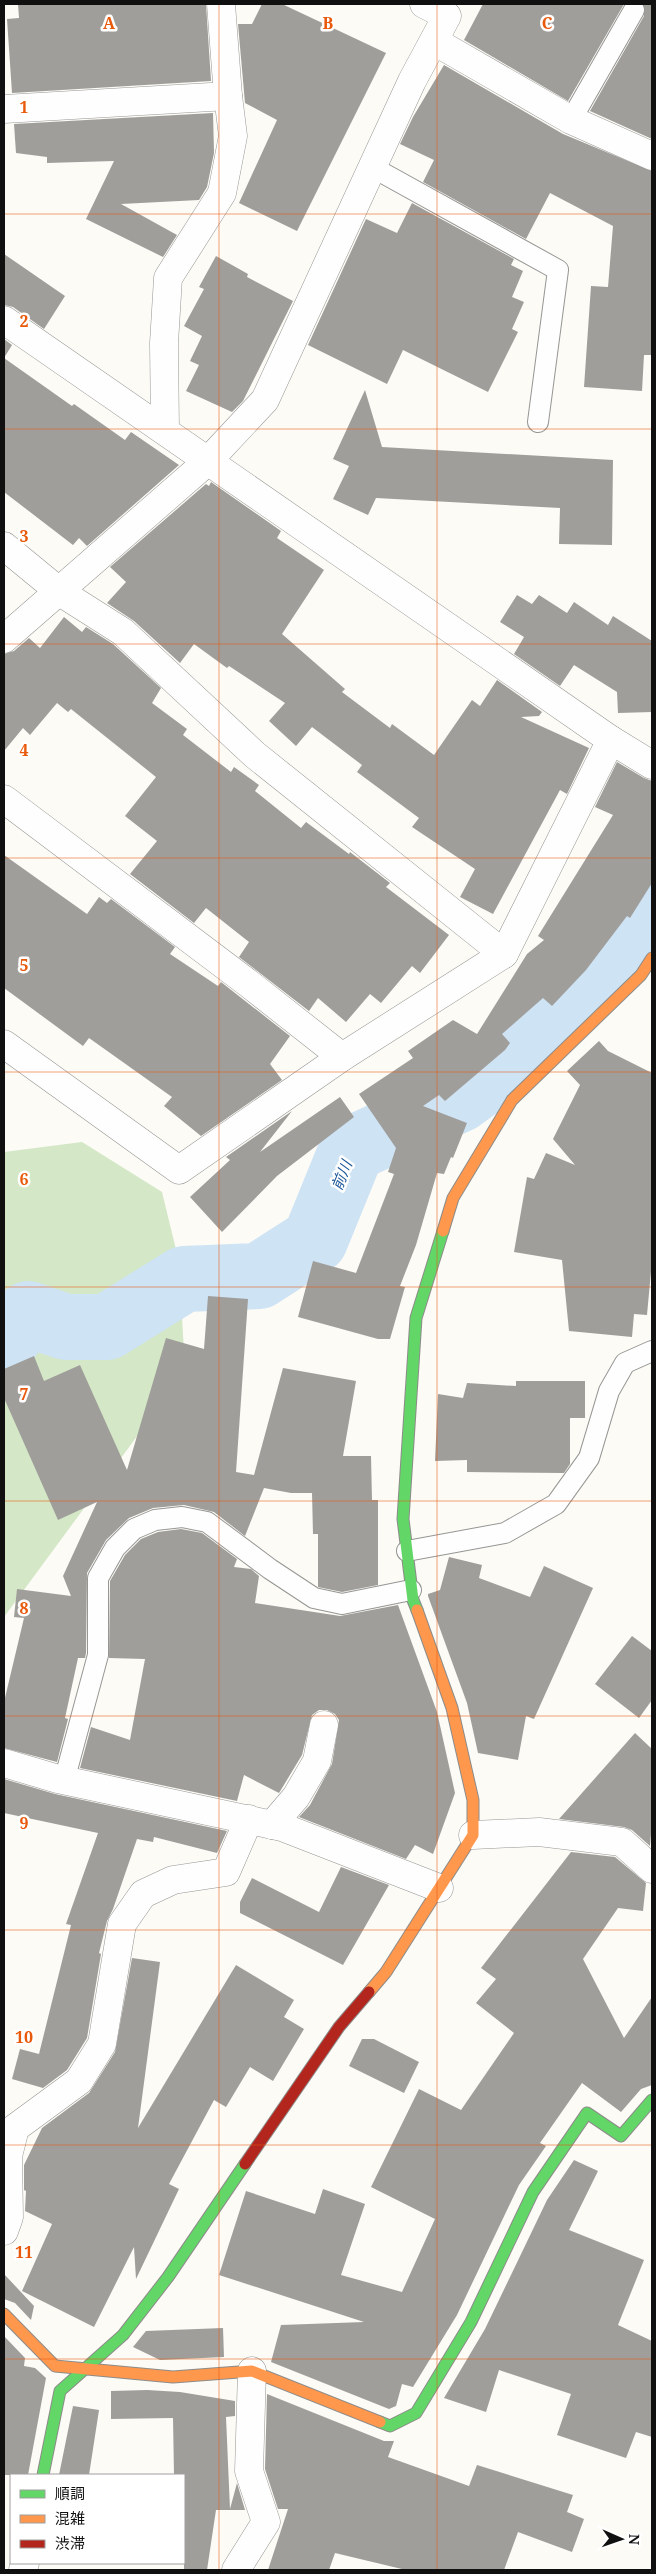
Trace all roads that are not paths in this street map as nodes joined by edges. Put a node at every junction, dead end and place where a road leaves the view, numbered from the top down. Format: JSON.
{"nodes":[{"id":1,"x":221,"y":4,"type":"edge"},
{"id":2,"x":442,"y":8,"type":"edge"},
{"id":3,"x":634,"y":10,"type":"dead end"},
{"id":4,"x":434,"y":41,"type":"junction"},
{"id":5,"x":228,"y":96,"type":"junction"},
{"id":6,"x":4,"y":109,"type":"edge"},
{"id":7,"x":571,"y":120,"type":"junction"},
{"id":8,"x":652,"y":156,"type":"edge"},
{"id":9,"x":372,"y":167,"type":"junction"},
{"id":10,"x":4,"y":320,"type":"edge"},
{"id":11,"x":538,"y":422,"type":"dead end"},
{"id":12,"x":165,"y":431,"type":"junction"},
{"id":13,"x":208,"y":461,"type":"junction"},
{"id":14,"x":4,"y":546,"type":"edge"},
{"id":15,"x":60,"y":592,"type":"junction"},
{"id":16,"x":4,"y":639,"type":"edge"},
{"id":17,"x":612,"y":740,"type":"junction"},
{"id":18,"x":652,"y":764,"type":"edge"},
{"id":19,"x":4,"y":799,"type":"edge"},
{"id":20,"x":504,"y":954,"type":"junction"},
{"id":21,"x":652,"y":958,"type":"edge"},
{"id":22,"x":4,"y":1044,"type":"edge"},
{"id":23,"x":342,"y":1057,"type":"junction"},
{"id":24,"x":652,"y":1351,"type":"edge"},
{"id":25,"x":407,"y":1551,"type":"junction"},
{"id":26,"x":411,"y":1590,"type":"junction"},
{"id":27,"x":324,"y":1725,"type":"dead end"},
{"id":28,"x":4,"y":1763,"type":"edge"},
{"id":29,"x":64,"y":1780,"type":"junction"},
{"id":30,"x":261,"y":1822,"type":"junction"},
{"id":31,"x":473,"y":1835,"type":"junction"},
{"id":32,"x":652,"y":1869,"type":"edge"},
{"id":33,"x":439,"y":1888,"type":"junction"},
{"id":34,"x":652,"y":2100,"type":"edge"},
{"id":35,"x":4,"y":2231,"type":"edge"},
{"id":36,"x":4,"y":2314,"type":"edge"},
{"id":37,"x":81,"y":2370,"type":"junction"},
{"id":38,"x":252,"y":2371,"type":"junction"},
{"id":39,"x":43,"y":2474,"type":"edge"},
{"id":40,"x":236,"y":2570,"type":"edge"}],
"edges":[{"from":1,"to":5,"type":"street"},
{"from":2,"to":4,"type":"street"},
{"from":3,"to":7,"type":"lane"},
{"from":4,"to":7,"type":"street"},
{"from":4,"to":9,"type":"street"},
{"from":5,"to":6,"type":"street"},
{"from":5,"to":12,"type":"street"},
{"from":7,"to":8,"type":"street"},
{"from":9,"to":11,"type":"lane"},
{"from":9,"to":13,"type":"street"},
{"from":10,"to":12,"type":"street"},
{"from":12,"to":13,"type":"street"},
{"from":13,"to":15,"type":"street"},
{"from":13,"to":17,"type":"street"},
{"from":14,"to":15,"type":"street"},
{"from":15,"to":16,"type":"street"},
{"from":15,"to":20,"type":"street"},
{"from":17,"to":18,"type":"street"},
{"from":17,"to":20,"type":"street"},
{"from":19,"to":23,"type":"street"},
{"from":20,"to":23,"type":"street"},
{"from":21,"to":25,"type":"street"},
{"from":22,"to":23,"type":"street"},
{"from":24,"to":25,"type":"lane"},
{"from":25,"to":26,"type":"street"},
{"from":26,"to":29,"type":"lane"},
{"from":26,"to":31,"type":"street"},
{"from":27,"to":30,"type":"street"},
{"from":28,"to":29,"type":"street"},
{"from":29,"to":30,"type":"street"},
{"from":30,"to":33,"type":"street"},
{"from":30,"to":35,"type":"street"},
{"from":31,"to":32,"type":"street"},
{"from":31,"to":33,"type":"street"},
{"from":33,"to":37,"type":"street"},
{"from":34,"to":38,"type":"street"},
{"from":36,"to":37,"type":"street"},
{"from":37,"to":38,"type":"street"},
{"from":37,"to":39,"type":"street"},
{"from":38,"to":40,"type":"street"}]}
